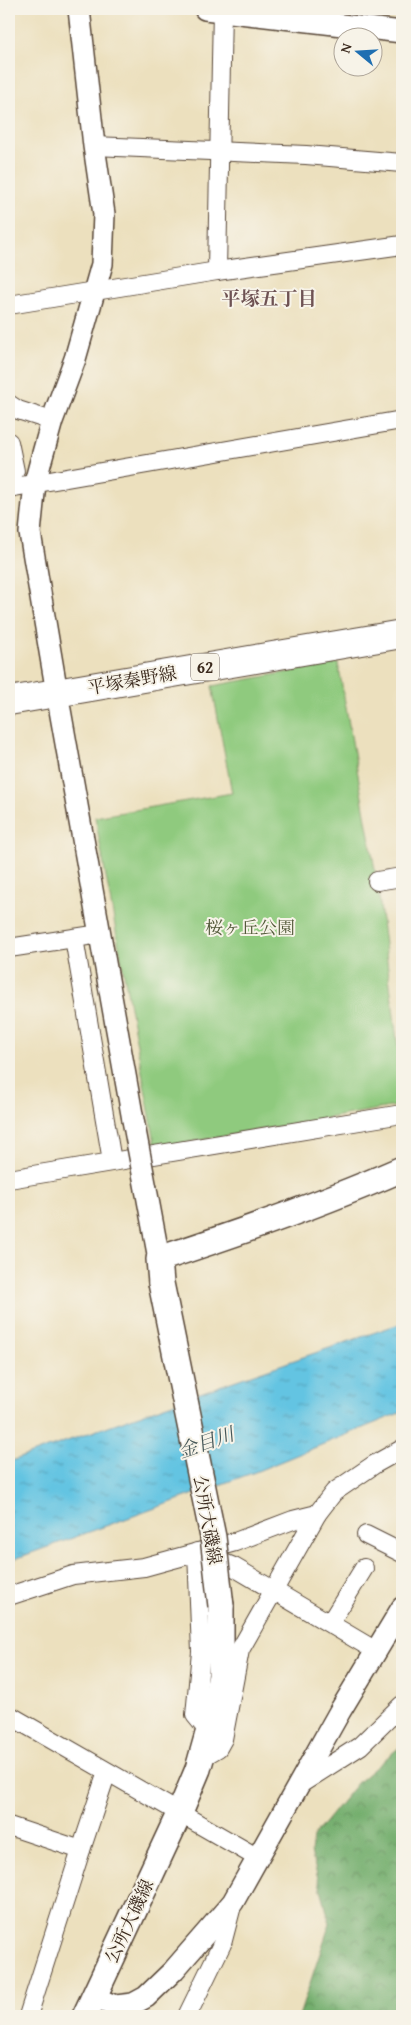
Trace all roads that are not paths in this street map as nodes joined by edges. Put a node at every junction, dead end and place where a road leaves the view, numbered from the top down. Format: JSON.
{"nodes":[{"id":1,"x":79,"y":9,"type":"edge"},
{"id":2,"x":216,"y":9,"type":"edge"},
{"id":3,"x":402,"y":32,"type":"edge"},
{"id":4,"x":94,"y":146,"type":"junction"},
{"id":5,"x":218,"y":152,"type":"junction"},
{"id":6,"x":402,"y":163,"type":"edge"},
{"id":7,"x":402,"y":244,"type":"edge"},
{"id":8,"x":217,"y":272,"type":"junction"},
{"id":9,"x":95,"y":291,"type":"junction"},
{"id":10,"x":9,"y":305,"type":"edge"},
{"id":11,"x":9,"y":407,"type":"edge"},
{"id":12,"x":402,"y":420,"type":"edge"},
{"id":13,"x":52,"y":421,"type":"junction"},
{"id":14,"x":9,"y":442,"type":"edge"},
{"id":15,"x":15,"y":471,"type":"dead end"},
{"id":16,"x":35,"y":483,"type":"junction"},
{"id":17,"x":9,"y":488,"type":"edge"},
{"id":18,"x":402,"y":634,"type":"edge"},
{"id":19,"x":57,"y":693,"type":"junction"},
{"id":20,"x":9,"y":702,"type":"edge"},
{"id":21,"x":402,"y":877,"type":"edge"},
{"id":22,"x":377,"y":881,"type":"dead end"},
{"id":23,"x":100,"y":934,"type":"junction"},
{"id":24,"x":74,"y":938,"type":"junction"},
{"id":25,"x":9,"y":948,"type":"edge"},
{"id":26,"x":402,"y":1114,"type":"edge"},
{"id":27,"x":112,"y":1161,"type":"junction"},
{"id":28,"x":402,"y":1169,"type":"edge"},
{"id":29,"x":9,"y":1179,"type":"edge"},
{"id":30,"x":160,"y":1271,"type":"junction"},
{"id":31,"x":402,"y":1449,"type":"edge"},
{"id":32,"x":317,"y":1514,"type":"junction"},
{"id":33,"x":366,"y":1535,"type":"dead end"},
{"id":34,"x":197,"y":1552,"type":"junction"},
{"id":35,"x":402,"y":1553,"type":"edge"},
{"id":36,"x":364,"y":1568,"type":"dead end"},
{"id":37,"x":273,"y":1590,"type":"junction"},
{"id":38,"x":9,"y":1596,"type":"edge"},
{"id":39,"x":402,"y":1608,"type":"edge"},
{"id":40,"x":330,"y":1623,"type":"junction"},
{"id":41,"x":376,"y":1651,"type":"junction"},
{"id":42,"x":402,"y":1705,"type":"edge"},
{"id":43,"x":9,"y":1715,"type":"edge"},
{"id":44,"x":209,"y":1732,"type":"junction"},
{"id":45,"x":201,"y":1758,"type":"junction"},
{"id":46,"x":108,"y":1772,"type":"junction"},
{"id":47,"x":298,"y":1785,"type":"junction"},
{"id":48,"x":180,"y":1812,"type":"junction"},
{"id":49,"x":9,"y":1826,"type":"edge"},
{"id":50,"x":81,"y":1850,"type":"junction"},
{"id":51,"x":258,"y":1858,"type":"junction"},
{"id":52,"x":233,"y":1902,"type":"junction"},
{"id":53,"x":89,"y":2007,"type":"edge"},
{"id":54,"x":28,"y":2016,"type":"edge"},
{"id":55,"x":187,"y":2016,"type":"edge"}],
"edges":[{"from":1,"to":4,"type":"street"},
{"from":2,"to":3,"type":"street"},
{"from":2,"to":5,"type":"street"},
{"from":4,"to":5,"type":"street"},
{"from":4,"to":9,"type":"street"},
{"from":5,"to":6,"type":"street"},
{"from":5,"to":8,"type":"street"},
{"from":7,"to":8,"type":"street"},
{"from":8,"to":9,"type":"street"},
{"from":9,"to":10,"type":"street"},
{"from":9,"to":13,"type":"street"},
{"from":11,"to":13,"type":"street"},
{"from":12,"to":16,"type":"street"},
{"from":13,"to":16,"type":"street"},
{"from":14,"to":15,"type":"street"},
{"from":16,"to":17,"type":"street"},
{"from":16,"to":19,"type":"street"},
{"from":18,"to":19,"type":"main road","name":"平塚秦野線","number":"62"},
{"from":19,"to":20,"type":"main road","name":"平塚秦野線","number":"62"},
{"from":19,"to":23,"type":"street"},
{"from":21,"to":22,"type":"street"},
{"from":23,"to":24,"type":"street"},
{"from":23,"to":30,"type":"street","bridge":true},
{"from":24,"to":25,"type":"street"},
{"from":24,"to":27,"type":"street"},
{"from":26,"to":27,"type":"street"},
{"from":27,"to":29,"type":"street"},
{"from":28,"to":30,"type":"main road"},
{"from":30,"to":44,"type":"main road","name":"公所大磯線","bridge":true},
{"from":31,"to":32,"type":"street"},
{"from":32,"to":34,"type":"street"},
{"from":32,"to":37,"type":"street"},
{"from":33,"to":35,"type":"street"},
{"from":34,"to":37,"type":"street"},
{"from":34,"to":38,"type":"street"},
{"from":34,"to":44,"type":"street"},
{"from":36,"to":40,"type":"street"},
{"from":37,"to":40,"type":"street"},
{"from":37,"to":45,"type":"street"},
{"from":39,"to":41,"type":"street"},
{"from":40,"to":41,"type":"street"},
{"from":41,"to":47,"type":"street"},
{"from":42,"to":47,"type":"street"},
{"from":43,"to":46,"type":"street"},
{"from":44,"to":45,"type":"main road","name":"公所大磯線"},
{"from":45,"to":48,"type":"main road","name":"公所大磯線"},
{"from":46,"to":48,"type":"street"},
{"from":46,"to":50,"type":"street"},
{"from":47,"to":51,"type":"street"},
{"from":48,"to":51,"type":"street"},
{"from":48,"to":53,"type":"main road","name":"公所大磯線"},
{"from":49,"to":50,"type":"street"},
{"from":50,"to":54,"type":"street"},
{"from":51,"to":52,"type":"street"},
{"from":52,"to":53,"type":"street"},
{"from":52,"to":55,"type":"street"}]}
